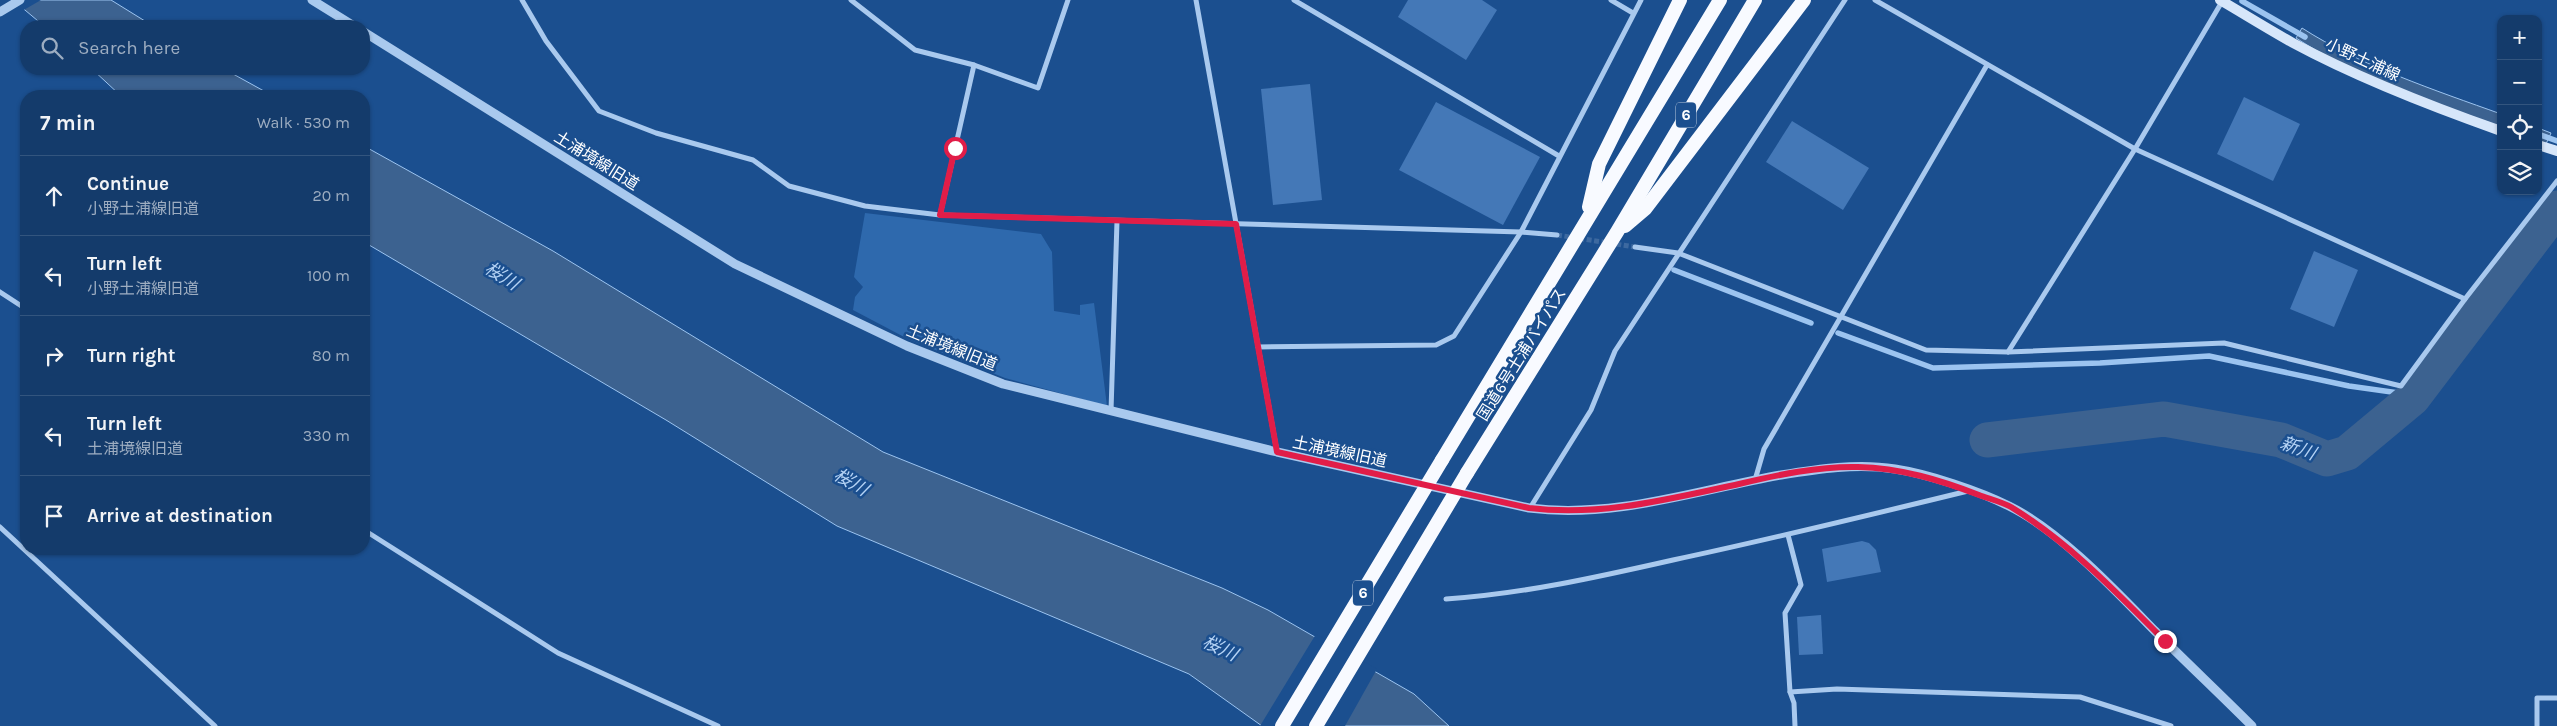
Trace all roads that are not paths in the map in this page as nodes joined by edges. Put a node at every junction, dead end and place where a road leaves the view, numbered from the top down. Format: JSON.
{"nodes":[{"id":1,"x":20,"y":0,"type":"edge"},
{"id":2,"x":312,"y":0,"type":"edge"},
{"id":3,"x":522,"y":0,"type":"edge"},
{"id":4,"x":851,"y":0,"type":"edge"},
{"id":5,"x":1068,"y":0,"type":"edge"},
{"id":6,"x":1196,"y":0,"type":"edge"},
{"id":7,"x":1294,"y":0,"type":"edge"},
{"id":8,"x":1611,"y":0,"type":"edge"},
{"id":9,"x":1641,"y":0,"type":"edge"},
{"id":10,"x":1680,"y":0,"type":"edge"},
{"id":11,"x":1720,"y":0,"type":"edge"},
{"id":12,"x":1755,"y":0,"type":"edge"},
{"id":13,"x":1804,"y":0,"type":"edge"},
{"id":14,"x":1845,"y":0,"type":"edge"},
{"id":15,"x":1875,"y":0,"type":"edge"},
{"id":16,"x":2222,"y":0,"type":"edge"},
{"id":17,"x":0,"y":12,"type":"edge"},
{"id":18,"x":1633,"y":13,"type":"junction"},
{"id":19,"x":344,"y":20,"type":"edge"},
{"id":20,"x":370,"y":36,"type":"edge"},
{"id":21,"x":974,"y":65,"type":"junction"},
{"id":22,"x":1987,"y":65,"type":"junction"},
{"id":23,"x":2497,"y":130,"type":"edge"},
{"id":24,"x":2542,"y":146,"type":"edge"},
{"id":25,"x":2135,"y":149,"type":"junction"},
{"id":26,"x":2557,"y":151,"type":"edge"},
{"id":27,"x":1559,"y":156,"type":"junction"},
{"id":28,"x":2557,"y":181,"type":"edge"},
{"id":29,"x":940,"y":215,"type":"junction"},
{"id":30,"x":1586,"y":220,"type":"junction"},
{"id":31,"x":1117,"y":221,"type":"junction"},
{"id":32,"x":1236,"y":224,"type":"junction"},
{"id":33,"x":1521,"y":232,"type":"junction"},
{"id":34,"x":1618,"y":232,"type":"junction"},
{"id":35,"x":1557,"y":235,"type":"tunnel mouth"},
{"id":36,"x":1635,"y":247,"type":"tunnel mouth"},
{"id":37,"x":1678,"y":253,"type":"junction"},
{"id":38,"x":0,"y":292,"type":"edge"},
{"id":39,"x":2465,"y":298,"type":"junction"},
{"id":40,"x":20,"y":305,"type":"edge"},
{"id":41,"x":1840,"y":317,"type":"junction"},
{"id":42,"x":1258,"y":347,"type":"junction"},
{"id":43,"x":2008,"y":352,"type":"junction"},
{"id":44,"x":1111,"y":411,"type":"junction"},
{"id":45,"x":1277,"y":452,"type":"junction"},
{"id":46,"x":1755,"y":480,"type":"junction"},
{"id":47,"x":1969,"y":491,"type":"junction"},
{"id":48,"x":1529,"y":508,"type":"junction"},
{"id":49,"x":0,"y":527,"type":"edge"},
{"id":50,"x":370,"y":534,"type":"edge"},
{"id":51,"x":1788,"y":535,"type":"junction"},
{"id":52,"x":20,"y":546,"type":"edge"},
{"id":53,"x":30,"y":555,"type":"edge"},
{"id":54,"x":1446,"y":599,"type":"dead end"},
{"id":55,"x":1790,"y":692,"type":"junction"},
{"id":56,"x":2557,"y":698,"type":"edge"},
{"id":57,"x":215,"y":726,"type":"edge"},
{"id":58,"x":718,"y":726,"type":"edge"},
{"id":59,"x":1282,"y":726,"type":"edge"},
{"id":60,"x":1316,"y":726,"type":"edge"},
{"id":61,"x":1795,"y":726,"type":"edge"},
{"id":62,"x":2171,"y":726,"type":"edge"},
{"id":63,"x":2252,"y":726,"type":"edge"},
{"id":64,"x":2537,"y":726,"type":"edge"}],
"edges":[{"from":1,"to":17,"type":"street"},
{"from":2,"to":19,"type":"street"},
{"from":3,"to":29,"type":"street"},
{"from":4,"to":21,"type":"street"},
{"from":5,"to":21,"type":"street"},
{"from":6,"to":32,"type":"street"},
{"from":7,"to":27,"type":"street"},
{"from":8,"to":18,"type":"street"},
{"from":9,"to":18,"type":"street"},
{"from":10,"to":30,"type":"highway"},
{"from":11,"to":30,"type":"highway","name":"国道6号土浦バイパス","number":"6"},
{"from":12,"to":34,"type":"highway","name":"国道6号土浦バイパス","number":"6"},
{"from":13,"to":34,"type":"highway"},
{"from":14,"to":37,"type":"street"},
{"from":15,"to":22,"type":"street"},
{"from":16,"to":23,"type":"main road","name":"小野土浦線"},
{"from":16,"to":25,"type":"street"},
{"from":18,"to":27,"type":"street"},
{"from":20,"to":44,"type":"street","name":"土浦境線旧道"},
{"from":21,"to":29,"type":"street"},
{"from":22,"to":25,"type":"street"},
{"from":22,"to":41,"type":"street"},
{"from":24,"to":26,"type":"main road"},
{"from":25,"to":39,"type":"street"},
{"from":25,"to":43,"type":"street"},
{"from":27,"to":33,"type":"street"},
{"from":28,"to":39,"type":"street"},
{"from":29,"to":31,"type":"street"},
{"from":30,"to":59,"type":"highway","name":"国道6号土浦バイパス","number":"6","bridge":true},
{"from":31,"to":32,"type":"street"},
{"from":31,"to":44,"type":"street"},
{"from":32,"to":33,"type":"street"},
{"from":32,"to":42,"type":"street"},
{"from":33,"to":35,"type":"street"},
{"from":33,"to":42,"type":"street"},
{"from":34,"to":60,"type":"highway","name":"国道6号土浦バイパス","number":"6","bridge":true},
{"from":36,"to":37,"type":"street"},
{"from":37,"to":41,"type":"street"},
{"from":37,"to":48,"type":"street"},
{"from":38,"to":40,"type":"street"},
{"from":39,"to":43,"type":"street"},
{"from":41,"to":43,"type":"street"},
{"from":41,"to":46,"type":"street"},
{"from":42,"to":45,"type":"street"},
{"from":44,"to":45,"type":"street","name":"土浦境線旧道"},
{"from":45,"to":48,"type":"street","name":"土浦境線旧道"},
{"from":46,"to":47,"type":"street","name":"土浦境線旧道"},
{"from":46,"to":48,"type":"street","name":"土浦境線旧道"},
{"from":47,"to":51,"type":"street"},
{"from":47,"to":63,"type":"street","name":"土浦境線旧道"},
{"from":49,"to":52,"type":"street"},
{"from":50,"to":58,"type":"street"},
{"from":51,"to":54,"type":"street"},
{"from":51,"to":55,"type":"street"},
{"from":53,"to":57,"type":"street"},
{"from":55,"to":61,"type":"street"},
{"from":55,"to":62,"type":"street"},
{"from":56,"to":64,"type":"street"}]}
